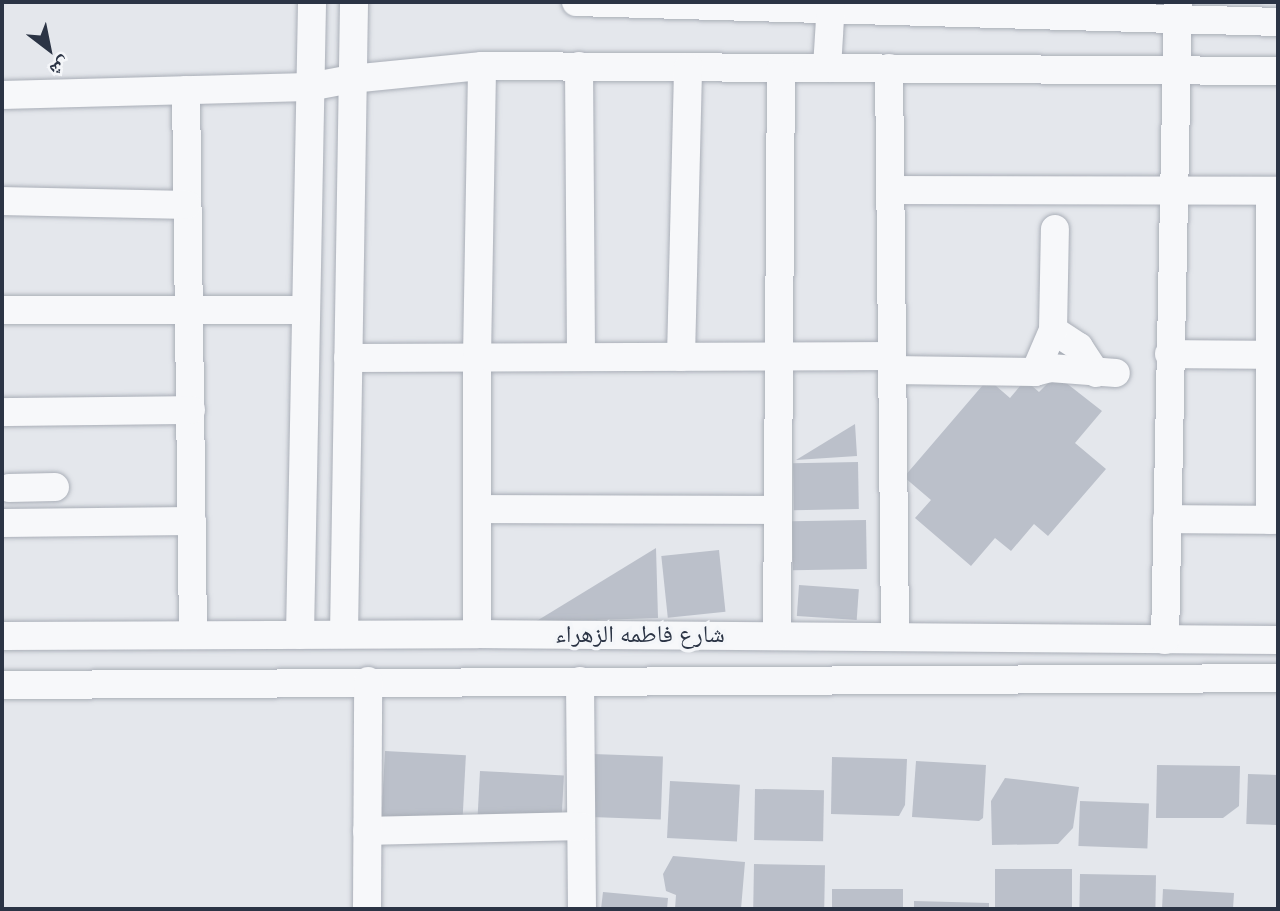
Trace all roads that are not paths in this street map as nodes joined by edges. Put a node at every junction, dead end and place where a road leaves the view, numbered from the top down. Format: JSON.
{"nodes":[{"id":1,"x":312,"y":2,"type":"edge"},
{"id":2,"x":354,"y":2,"type":"edge"},
{"id":3,"x":576,"y":2,"type":"edge"},
{"id":4,"x":831,"y":5,"type":"edge"},
{"id":5,"x":1177,"y":10,"type":"edge"},
{"id":6,"x":1278,"y":22,"type":"edge"},
{"id":7,"x":482,"y":66,"type":"junction"},
{"id":8,"x":579,"y":66,"type":"junction"},
{"id":9,"x":688,"y":67,"type":"junction"},
{"id":10,"x":781,"y":68,"type":"junction"},
{"id":11,"x":827,"y":68,"type":"junction"},
{"id":12,"x":890,"y":68,"type":"junction"},
{"id":13,"x":1174,"y":70,"type":"junction"},
{"id":14,"x":1278,"y":71,"type":"edge"},
{"id":15,"x":351,"y":79,"type":"junction"},
{"id":16,"x":309,"y":87,"type":"junction"},
{"id":17,"x":186,"y":90,"type":"junction"},
{"id":18,"x":2,"y":95,"type":"edge"},
{"id":19,"x":891,"y":190,"type":"junction"},
{"id":20,"x":1172,"y":191,"type":"junction"},
{"id":21,"x":1274,"y":191,"type":"edge"},
{"id":22,"x":2,"y":201,"type":"edge"},
{"id":23,"x":187,"y":205,"type":"junction"},
{"id":24,"x":1055,"y":229,"type":"dead end"},
{"id":25,"x":2,"y":310,"type":"edge"},
{"id":26,"x":189,"y":310,"type":"junction"},
{"id":27,"x":306,"y":310,"type":"junction"},
{"id":28,"x":1053,"y":330,"type":"junction"},
{"id":29,"x":1169,"y":354,"type":"junction"},
{"id":30,"x":1274,"y":355,"type":"edge"},
{"id":31,"x":778,"y":356,"type":"junction"},
{"id":32,"x":477,"y":357,"type":"junction"},
{"id":33,"x":581,"y":357,"type":"junction"},
{"id":34,"x":681,"y":357,"type":"junction"},
{"id":35,"x":348,"y":358,"type":"junction"},
{"id":36,"x":892,"y":363,"type":"junction"},
{"id":37,"x":1035,"y":372,"type":"junction"},
{"id":38,"x":191,"y":410,"type":"junction"},
{"id":39,"x":2,"y":412,"type":"edge"},
{"id":40,"x":33,"y":488,"type":"dead end"},
{"id":41,"x":477,"y":509,"type":"junction"},
{"id":42,"x":777,"y":510,"type":"junction"},
{"id":43,"x":1167,"y":519,"type":"junction"},
{"id":44,"x":1274,"y":520,"type":"edge"},
{"id":45,"x":192,"y":521,"type":"junction"},
{"id":46,"x":2,"y":523,"type":"edge"},
{"id":47,"x":35,"y":523,"type":"junction"},
{"id":48,"x":194,"y":633,"type":"junction"},
{"id":49,"x":344,"y":634,"type":"junction"},
{"id":50,"x":477,"y":634,"type":"junction"},
{"id":51,"x":299,"y":635,"type":"junction"},
{"id":52,"x":650,"y":635,"type":"junction"},
{"id":53,"x":2,"y":636,"type":"edge"},
{"id":54,"x":777,"y":636,"type":"junction"},
{"id":55,"x":895,"y":636,"type":"junction"},
{"id":56,"x":1164,"y":640,"type":"junction"},
{"id":57,"x":1278,"y":640,"type":"edge"},
{"id":58,"x":1278,"y":678,"type":"edge"},
{"id":59,"x":649,"y":680,"type":"junction"},
{"id":60,"x":368,"y":681,"type":"junction"},
{"id":61,"x":580,"y":681,"type":"junction"},
{"id":62,"x":2,"y":685,"type":"edge"},
{"id":63,"x":581,"y":826,"type":"junction"},
{"id":64,"x":367,"y":831,"type":"junction"},
{"id":65,"x":367,"y":909,"type":"edge"},
{"id":66,"x":582,"y":909,"type":"edge"}],
"edges":[{"from":1,"to":16,"type":"street"},
{"from":2,"to":15,"type":"street"},
{"from":3,"to":4,"type":"street"},
{"from":4,"to":5,"type":"street"},
{"from":4,"to":11,"type":"street"},
{"from":5,"to":6,"type":"street"},
{"from":5,"to":13,"type":"street"},
{"from":7,"to":8,"type":"street"},
{"from":7,"to":15,"type":"street"},
{"from":7,"to":32,"type":"street"},
{"from":8,"to":9,"type":"street"},
{"from":8,"to":33,"type":"street"},
{"from":9,"to":10,"type":"street"},
{"from":9,"to":34,"type":"street"},
{"from":10,"to":11,"type":"street"},
{"from":10,"to":31,"type":"street"},
{"from":11,"to":12,"type":"street"},
{"from":12,"to":13,"type":"street"},
{"from":12,"to":19,"type":"street"},
{"from":13,"to":14,"type":"street"},
{"from":13,"to":20,"type":"street"},
{"from":15,"to":16,"type":"street"},
{"from":15,"to":35,"type":"street"},
{"from":16,"to":17,"type":"street"},
{"from":16,"to":27,"type":"street"},
{"from":17,"to":18,"type":"street"},
{"from":17,"to":23,"type":"street"},
{"from":19,"to":20,"type":"street"},
{"from":19,"to":36,"type":"street"},
{"from":20,"to":21,"type":"street"},
{"from":20,"to":29,"type":"street"},
{"from":21,"to":30,"type":"street"},
{"from":22,"to":23,"type":"street"},
{"from":23,"to":26,"type":"street"},
{"from":24,"to":28,"type":"street"},
{"from":25,"to":26,"type":"street"},
{"from":26,"to":27,"type":"street"},
{"from":26,"to":38,"type":"street"},
{"from":27,"to":51,"type":"street"},
{"from":28,"to":37,"type":"street"},
{"from":28,"to":37,"type":"street"},
{"from":29,"to":30,"type":"street"},
{"from":29,"to":43,"type":"street"},
{"from":30,"to":44,"type":"street"},
{"from":31,"to":34,"type":"street"},
{"from":31,"to":36,"type":"street"},
{"from":31,"to":42,"type":"street"},
{"from":32,"to":33,"type":"street"},
{"from":32,"to":35,"type":"street"},
{"from":32,"to":41,"type":"street"},
{"from":33,"to":34,"type":"street"},
{"from":35,"to":49,"type":"street"},
{"from":36,"to":37,"type":"street"},
{"from":36,"to":55,"type":"street"},
{"from":38,"to":39,"type":"street"},
{"from":38,"to":45,"type":"street"},
{"from":40,"to":47,"type":"street"},
{"from":41,"to":42,"type":"street"},
{"from":41,"to":50,"type":"street"},
{"from":42,"to":54,"type":"street"},
{"from":43,"to":44,"type":"street"},
{"from":43,"to":56,"type":"street"},
{"from":45,"to":47,"type":"street"},
{"from":45,"to":48,"type":"street"},
{"from":46,"to":47,"type":"street"},
{"from":48,"to":51,"type":"street","name":"شارع فاطمه الزهراء"},
{"from":48,"to":53,"type":"street","name":"شارع فاطمه الزهراء"},
{"from":49,"to":50,"type":"street","name":"شارع فاطمه الزهراء"},
{"from":49,"to":51,"type":"street","name":"شارع فاطمه الزهراء"},
{"from":50,"to":52,"type":"street","name":"شارع فاطمه الزهراء"},
{"from":52,"to":54,"type":"street","name":"شارع فاطمه الزهراء"},
{"from":52,"to":59,"type":"street"},
{"from":54,"to":55,"type":"street","name":"شارع فاطمه الزهراء"},
{"from":55,"to":56,"type":"street","name":"شارع فاطمه الزهراء"},
{"from":56,"to":57,"type":"street","name":"شارع فاطمه الزهراء"},
{"from":58,"to":59,"type":"street","name":"شارع فاطمه الزهراء"},
{"from":59,"to":61,"type":"street","name":"شارع فاطمه الزهراء"},
{"from":60,"to":61,"type":"street","name":"شارع فاطمه الزهراء"},
{"from":60,"to":62,"type":"street","name":"شارع فاطمه الزهراء"},
{"from":60,"to":64,"type":"street"},
{"from":61,"to":63,"type":"street"},
{"from":63,"to":64,"type":"street"},
{"from":63,"to":66,"type":"street"},
{"from":64,"to":65,"type":"street"}]}
